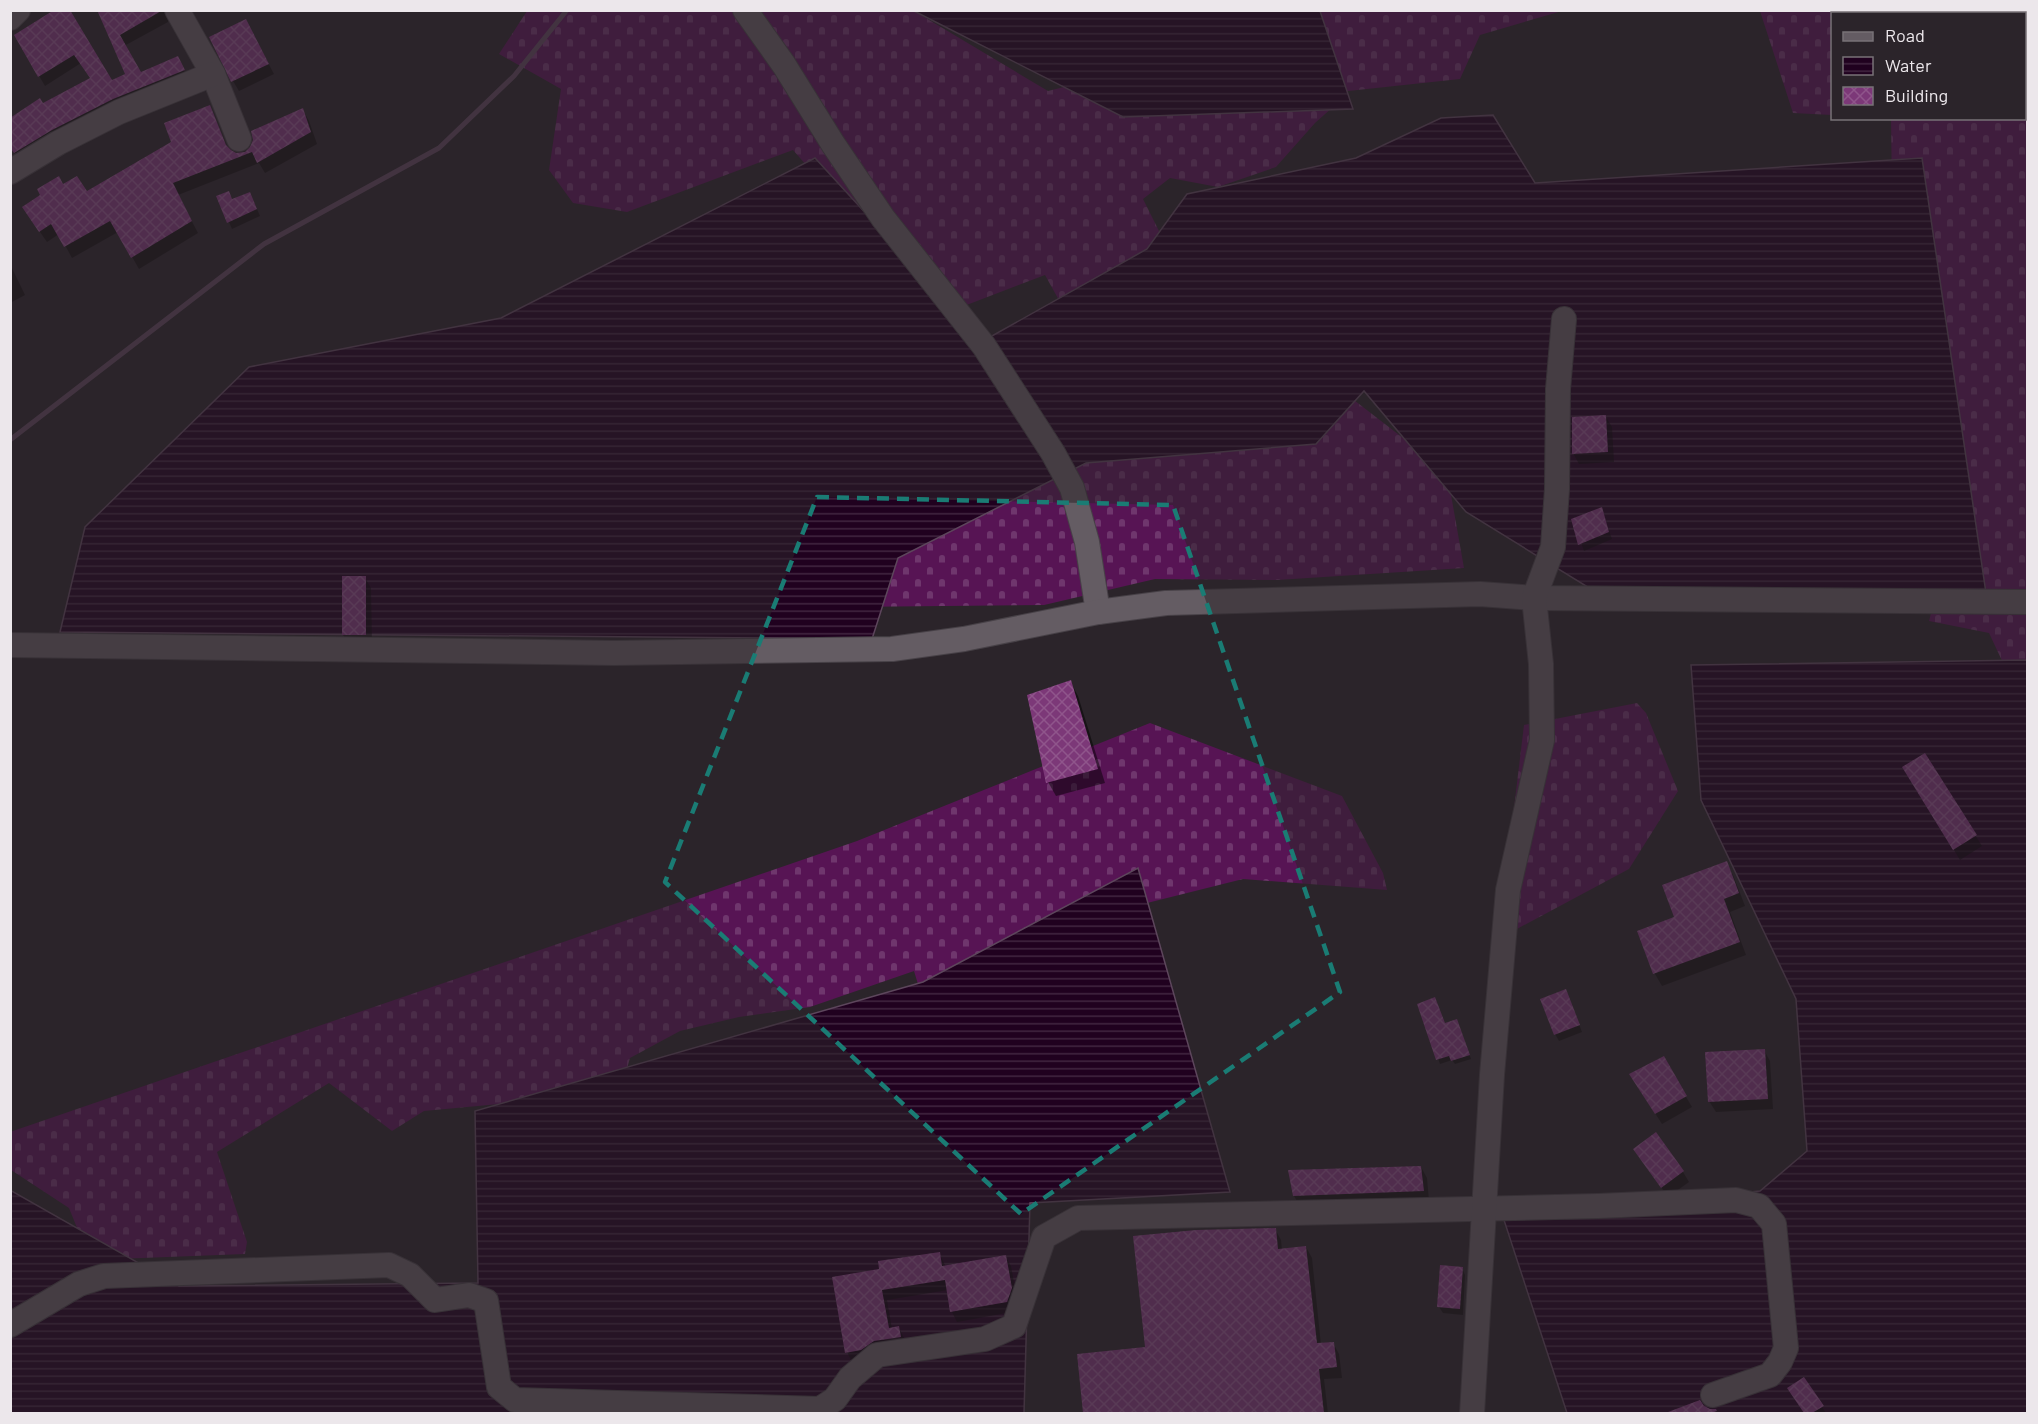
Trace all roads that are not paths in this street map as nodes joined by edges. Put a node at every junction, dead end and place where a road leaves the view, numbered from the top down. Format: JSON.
{"nodes":[{"id":1,"x":18,"y":10,"type":"edge"},
{"id":2,"x":745,"y":10,"type":"edge"},
{"id":3,"x":185,"y":13,"type":"edge"},
{"id":4,"x":10,"y":18,"type":"edge"},
{"id":5,"x":213,"y":74,"type":"junction"},
{"id":6,"x":239,"y":139,"type":"dead end"},
{"id":7,"x":10,"y":172,"type":"edge"},
{"id":8,"x":1564,"y":319,"type":"dead end"},
{"id":9,"x":1534,"y":598,"type":"junction"},
{"id":10,"x":2028,"y":602,"type":"edge"},
{"id":11,"x":1098,"y":612,"type":"junction"},
{"id":12,"x":10,"y":645,"type":"edge"},
{"id":13,"x":1484,"y":1209,"type":"junction"},
{"id":14,"x":10,"y":1324,"type":"edge"},
{"id":15,"x":1713,"y":1395,"type":"dead end"},
{"id":16,"x":1472,"y":1413,"type":"edge"}],
"edges":[{"from":1,"to":4,"type":"street"},
{"from":2,"to":11,"type":"street"},
{"from":3,"to":5,"type":"street"},
{"from":5,"to":6,"type":"street"},
{"from":5,"to":7,"type":"street"},
{"from":8,"to":9,"type":"street"},
{"from":9,"to":10,"type":"street"},
{"from":9,"to":11,"type":"street"},
{"from":9,"to":13,"type":"street"},
{"from":11,"to":12,"type":"street"},
{"from":13,"to":14,"type":"street"},
{"from":13,"to":15,"type":"street"},
{"from":13,"to":16,"type":"street"}]}
